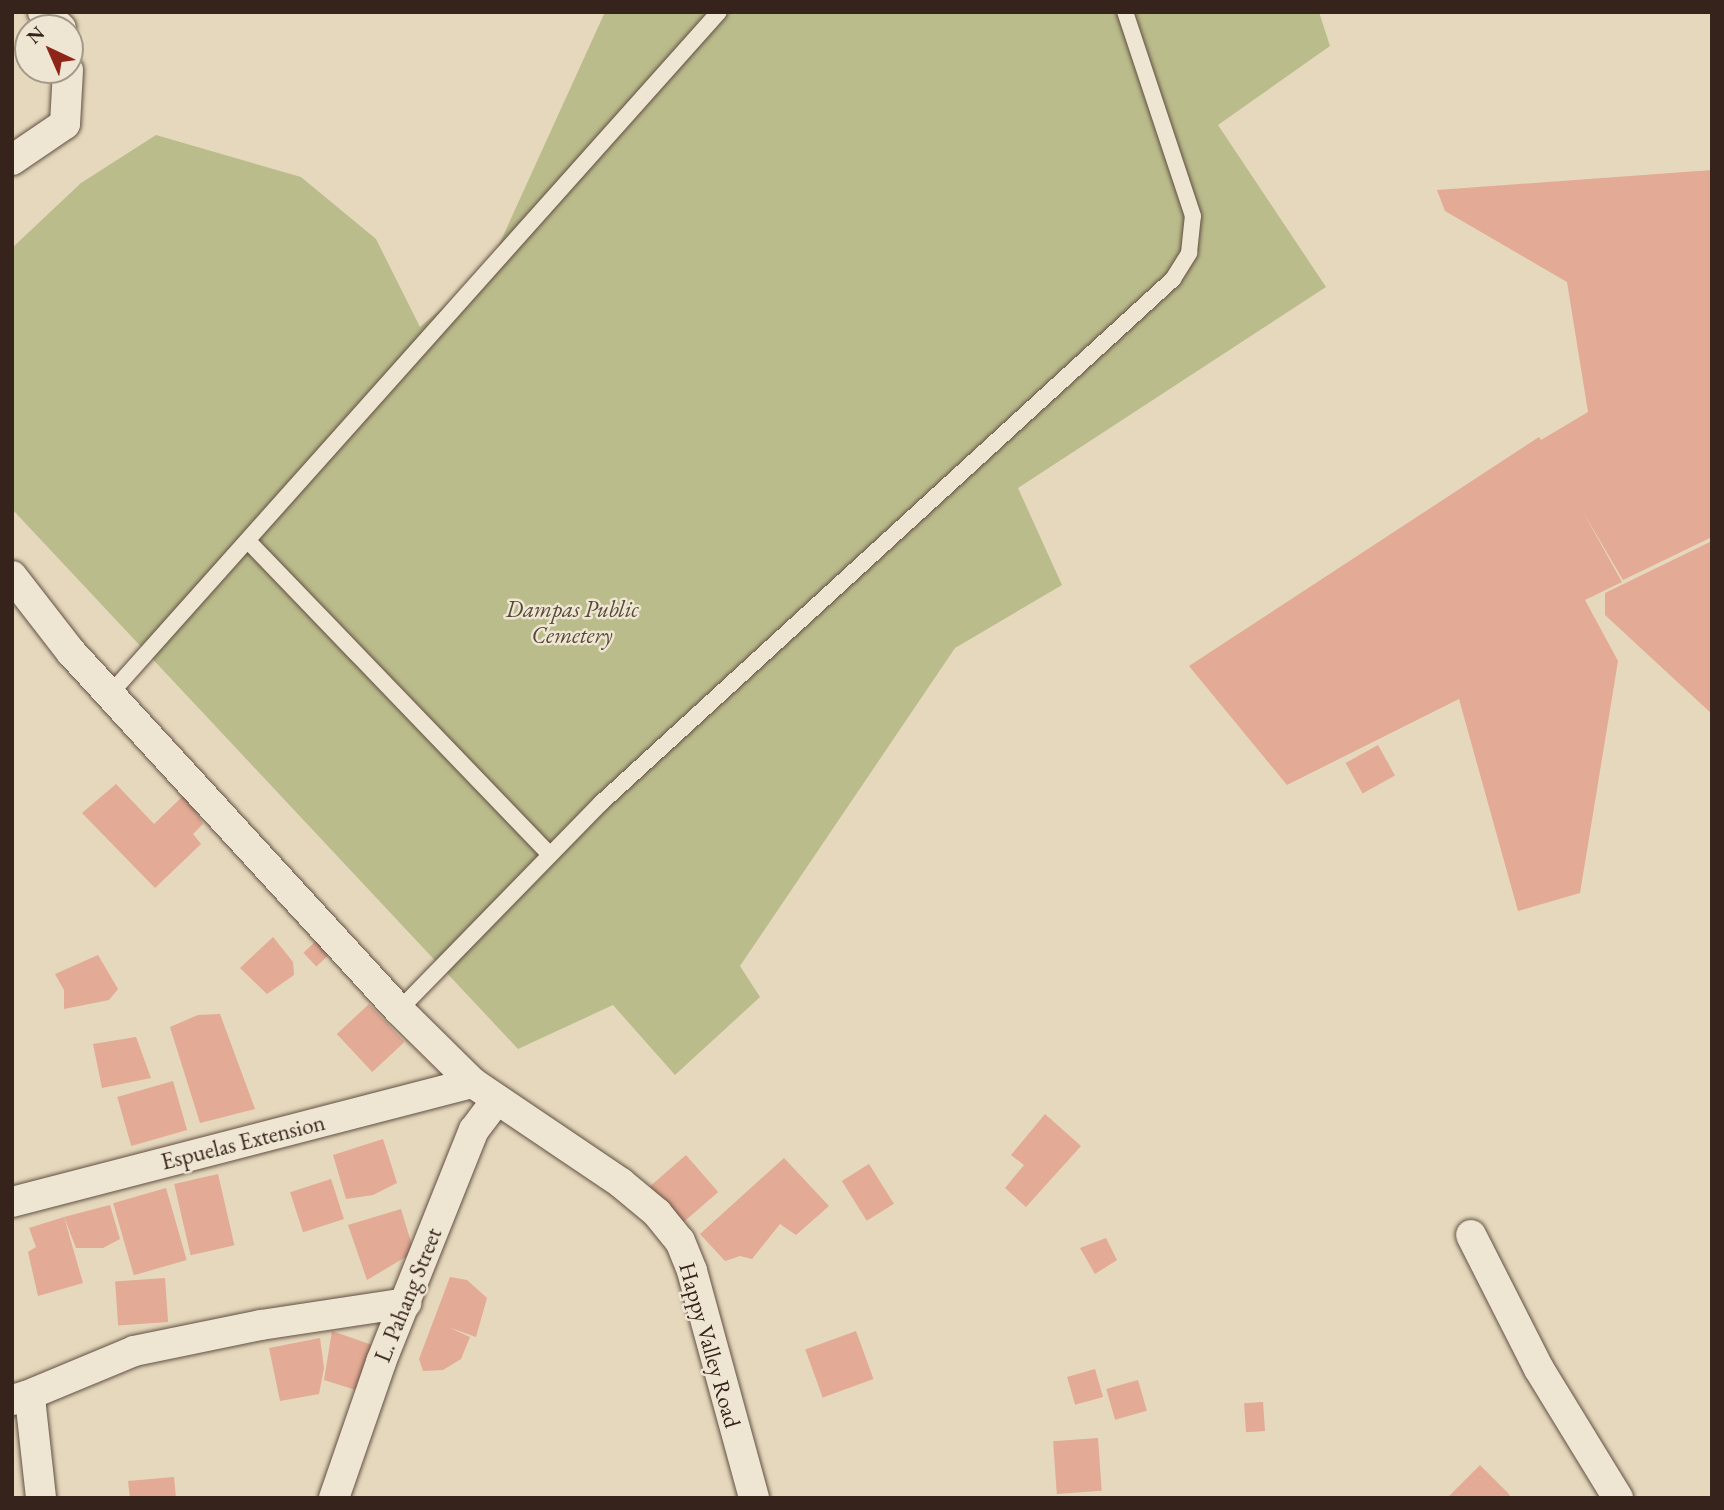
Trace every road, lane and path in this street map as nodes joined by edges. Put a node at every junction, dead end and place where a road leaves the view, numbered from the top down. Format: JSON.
{"nodes":[{"id":1,"x":719,"y":12,"type":"edge"},
{"id":2,"x":1125,"y":12,"type":"edge"},
{"id":3,"x":67,"y":84,"type":"edge"},
{"id":4,"x":12,"y":160,"type":"edge"},
{"id":5,"x":249,"y":542,"type":"junction"},
{"id":6,"x":12,"y":576,"type":"edge"},
{"id":7,"x":110,"y":694,"type":"junction"},
{"id":8,"x":550,"y":855,"type":"junction"},
{"id":9,"x":398,"y":1010,"type":"junction"},
{"id":10,"x":485,"y":1092,"type":"junction"},
{"id":11,"x":12,"y":1202,"type":"edge"},
{"id":12,"x":1471,"y":1235,"type":"dead end"},
{"id":13,"x":405,"y":1303,"type":"junction"},
{"id":14,"x":19,"y":1398,"type":"edge"},
{"id":15,"x":41,"y":1498,"type":"edge"},
{"id":16,"x":334,"y":1498,"type":"edge"},
{"id":17,"x":754,"y":1498,"type":"edge"},
{"id":18,"x":1618,"y":1498,"type":"edge"}],
"edges":[{"from":1,"to":5,"type":"lane"},
{"from":2,"to":8,"type":"lane"},
{"from":3,"to":4,"type":"street"},
{"from":5,"to":7,"type":"lane"},
{"from":5,"to":8,"type":"lane"},
{"from":6,"to":7,"type":"street","name":"Happy Valley Road"},
{"from":7,"to":9,"type":"street","name":"Happy Valley Road"},
{"from":8,"to":9,"type":"lane"},
{"from":9,"to":10,"type":"street","name":"Happy Valley Road"},
{"from":10,"to":11,"type":"street","name":"Espuelas Extension"},
{"from":10,"to":13,"type":"street","name":"L. Pahang Street"},
{"from":10,"to":17,"type":"street","name":"Happy Valley Road"},
{"from":12,"to":18,"type":"street"},
{"from":13,"to":14,"type":"street"},
{"from":13,"to":16,"type":"street","name":"L. Pahang Street"},
{"from":14,"to":15,"type":"street"}]}
